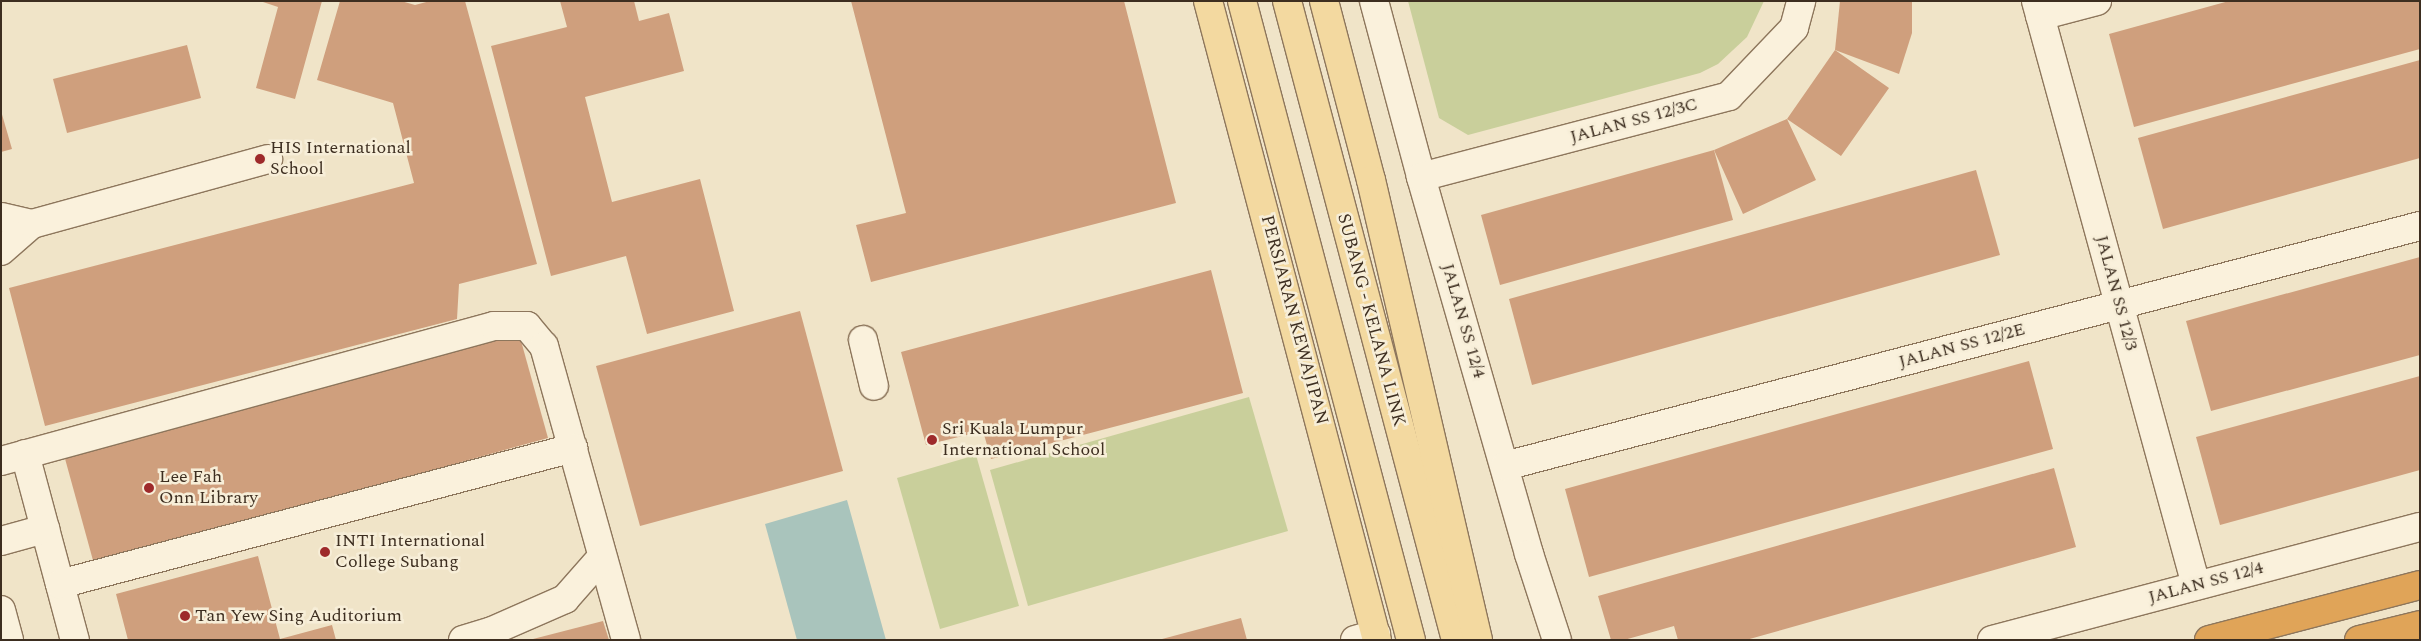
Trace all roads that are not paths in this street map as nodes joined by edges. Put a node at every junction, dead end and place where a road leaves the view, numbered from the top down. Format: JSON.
{"nodes":[{"id":1,"x":1208,"y":1,"type":"edge"},
{"id":2,"x":1242,"y":1,"type":"edge"},
{"id":3,"x":1286,"y":1,"type":"edge"},
{"id":4,"x":1324,"y":1,"type":"edge"},
{"id":5,"x":1335,"y":1,"type":"edge"},
{"id":6,"x":1374,"y":1,"type":"edge"},
{"id":7,"x":1801,"y":1,"type":"edge"},
{"id":8,"x":2097,"y":1,"type":"edge"},
{"id":9,"x":2038,"y":9,"type":"edge"},
{"id":10,"x":268,"y":159,"type":"dead end"},
{"id":11,"x":1421,"y":178,"type":"junction"},
{"id":12,"x":1,"y":217,"type":"edge"},
{"id":13,"x":32,"y":224,"type":"junction"},
{"id":14,"x":2420,"y":226,"type":"edge"},
{"id":15,"x":1,"y":251,"type":"edge"},
{"id":16,"x":2119,"y":305,"type":"junction"},
{"id":17,"x":863,"y":340,"type":"dead end"},
{"id":18,"x":1408,"y":340,"type":"junction"},
{"id":19,"x":874,"y":386,"type":"dead end"},
{"id":20,"x":573,"y":448,"type":"junction"},
{"id":21,"x":13,"y":458,"type":"edge"},
{"id":22,"x":1505,"y":466,"type":"junction"},
{"id":23,"x":2420,"y":527,"type":"edge"},
{"id":24,"x":46,"y":529,"type":"junction"},
{"id":25,"x":1,"y":540,"type":"edge"},
{"id":26,"x":601,"y":558,"type":"junction"},
{"id":27,"x":60,"y":584,"type":"junction"},
{"id":28,"x":2420,"y":584,"type":"edge"},
{"id":29,"x":2196,"y":586,"type":"junction"},
{"id":30,"x":1,"y":610,"type":"edge"},
{"id":31,"x":2420,"y":625,"type":"edge"},
{"id":32,"x":1370,"y":638,"type":"edge"},
{"id":33,"x":9,"y":640,"type":"edge"},
{"id":34,"x":75,"y":640,"type":"edge"},
{"id":35,"x":464,"y":640,"type":"edge"},
{"id":36,"x":626,"y":640,"type":"edge"},
{"id":37,"x":1411,"y":640,"type":"edge"},
{"id":38,"x":1456,"y":640,"type":"edge"},
{"id":39,"x":1478,"y":640,"type":"edge"},
{"id":40,"x":1557,"y":640,"type":"edge"},
{"id":41,"x":1992,"y":640,"type":"edge"},
{"id":42,"x":2209,"y":640,"type":"edge"},
{"id":43,"x":2359,"y":640,"type":"edge"}],
"edges":[{"from":1,"to":32,"type":"main road","name":"PERSIARAN KEWAJIPAN"},
{"from":2,"to":37,"type":"main road"},
{"from":3,"to":38,"type":"main road","name":"SUBANG - KELANA LINK"},
{"from":4,"to":18,"type":"main road"},
{"from":5,"to":18,"type":"main road"},
{"from":6,"to":11,"type":"street","name":"JALAN SS 12/4"},
{"from":7,"to":11,"type":"street","name":"JALAN SS 12/3C"},
{"from":8,"to":9,"type":"street"},
{"from":9,"to":16,"type":"street","name":"JALAN SS 12/3"},
{"from":10,"to":13,"type":"street"},
{"from":11,"to":22,"type":"street","name":"JALAN SS 12/4"},
{"from":12,"to":13,"type":"street"},
{"from":13,"to":15,"type":"street"},
{"from":14,"to":16,"type":"street","name":"JALAN SS 12/2E"},
{"from":16,"to":22,"type":"street","name":"JALAN SS 12/2E"},
{"from":16,"to":29,"type":"street","name":"JALAN SS 12/3"},
{"from":17,"to":19,"type":"street"},
{"from":18,"to":39,"type":"main road"},
{"from":20,"to":21,"type":"street"},
{"from":20,"to":26,"type":"street"},
{"from":20,"to":27,"type":"street"},
{"from":21,"to":24,"type":"street"},
{"from":22,"to":40,"type":"street","name":"JALAN SS 12/4"},
{"from":23,"to":29,"type":"street","name":"JALAN SS 12/4"},
{"from":24,"to":25,"type":"street"},
{"from":24,"to":27,"type":"street"},
{"from":26,"to":35,"type":"street"},
{"from":26,"to":36,"type":"street"},
{"from":27,"to":34,"type":"street"},
{"from":28,"to":42,"type":"highway"},
{"from":29,"to":41,"type":"street","name":"JALAN SS 12/4"},
{"from":30,"to":33,"type":"street"},
{"from":31,"to":43,"type":"highway"}]}
